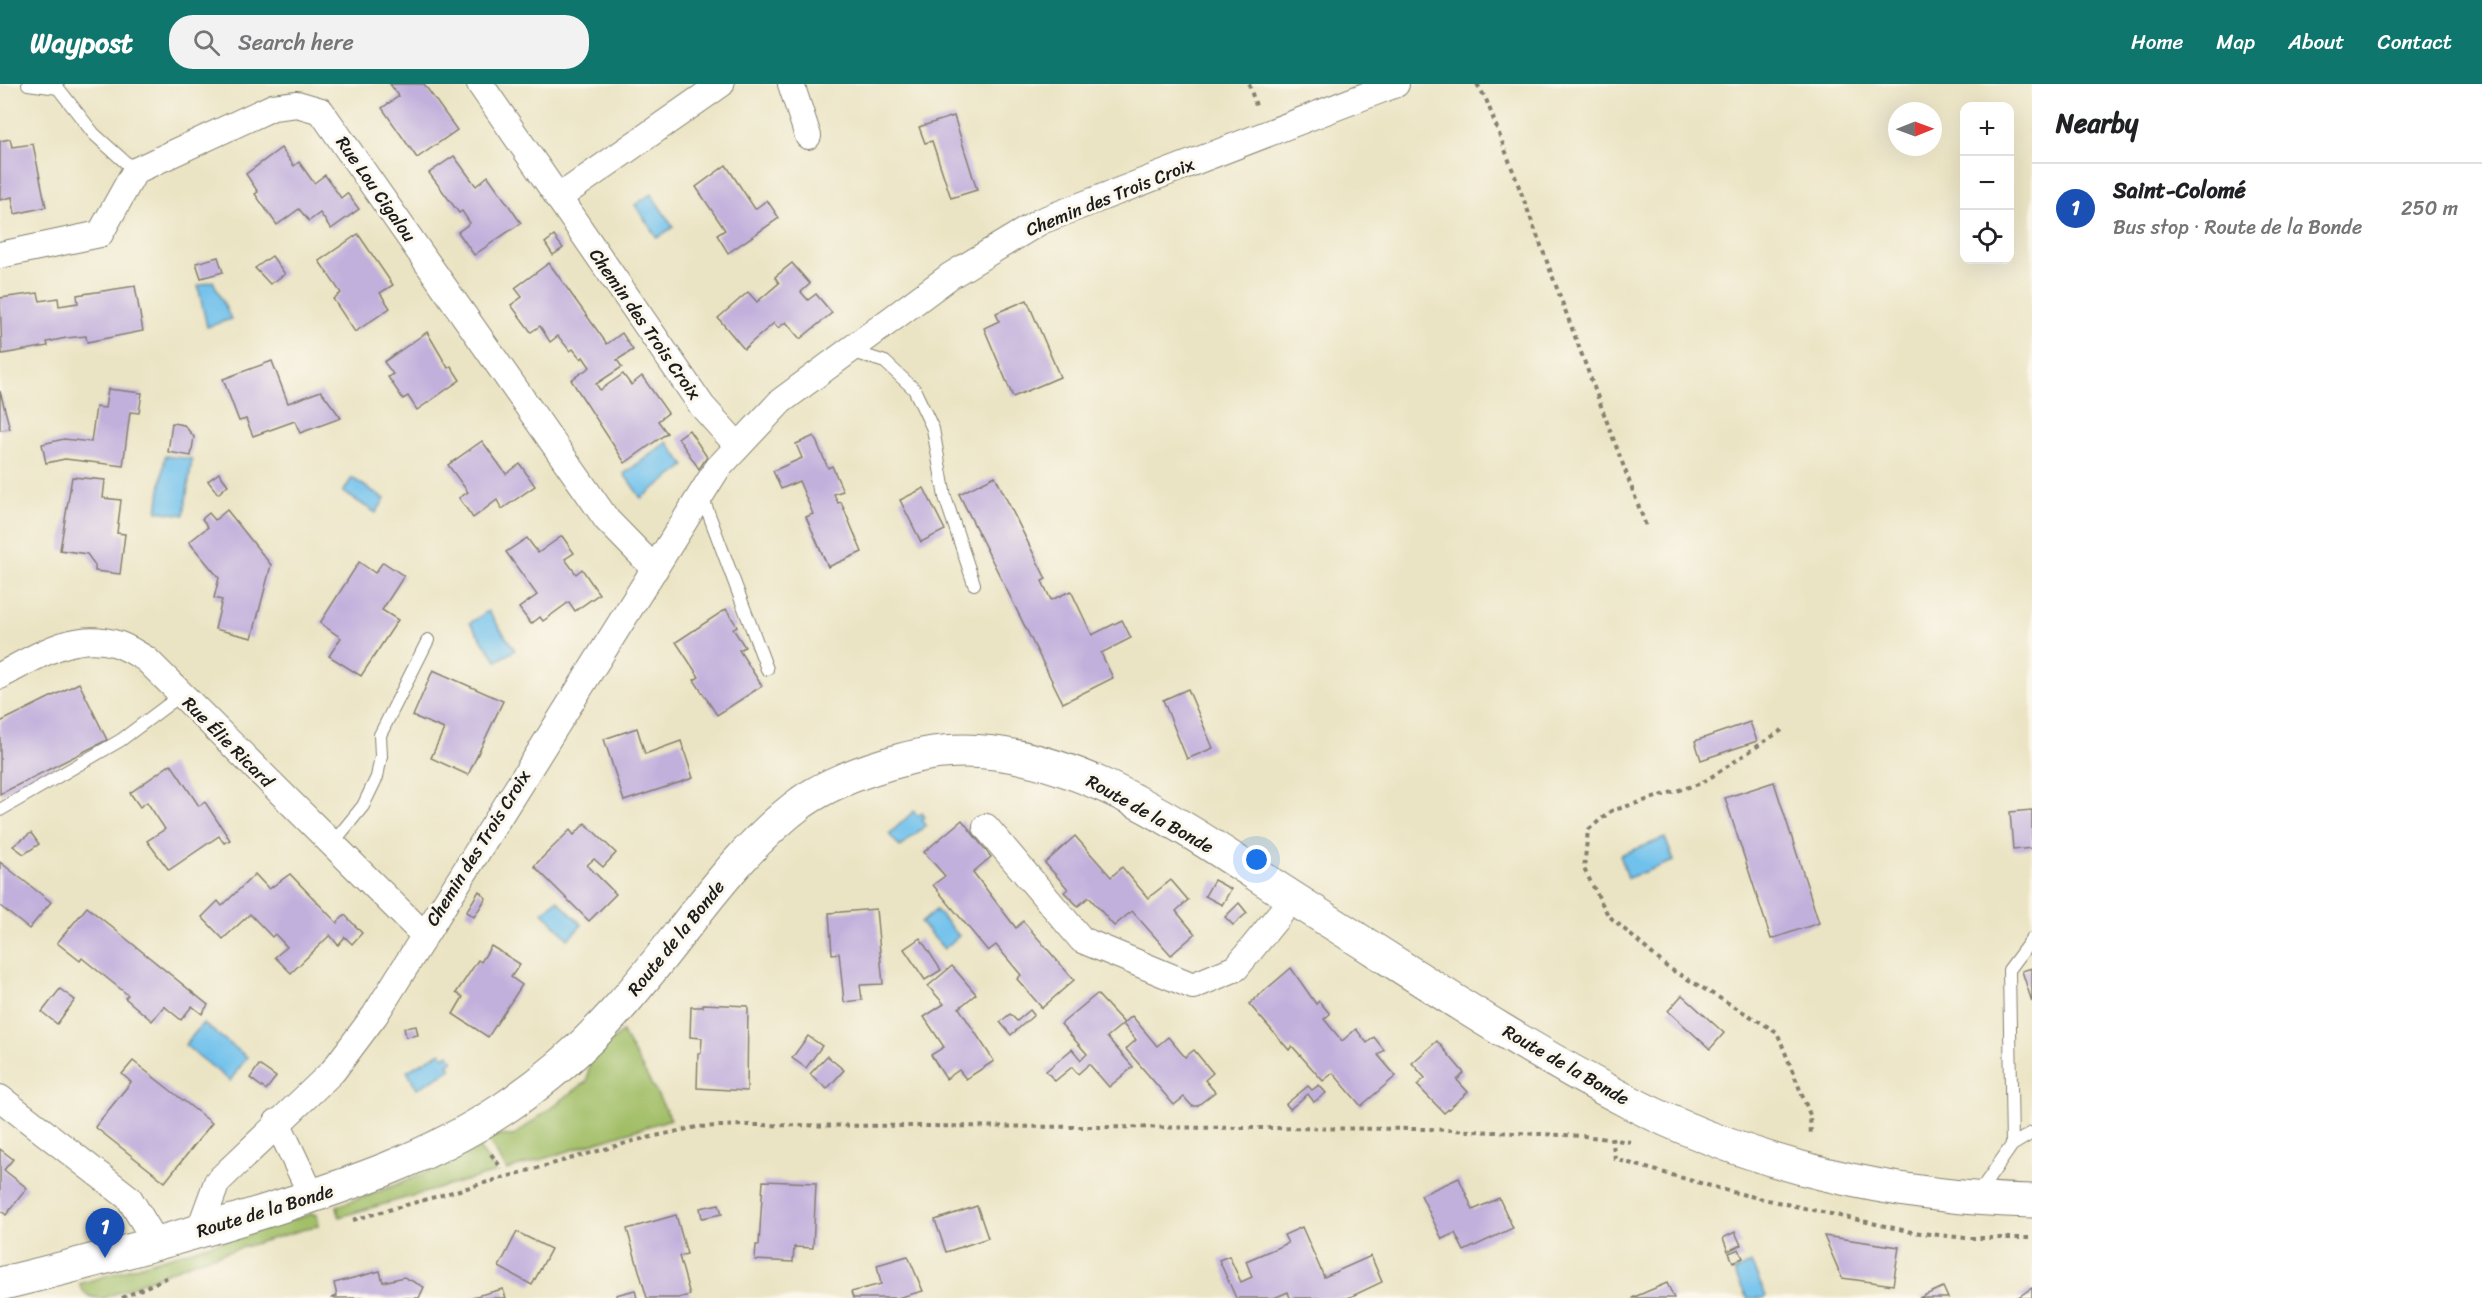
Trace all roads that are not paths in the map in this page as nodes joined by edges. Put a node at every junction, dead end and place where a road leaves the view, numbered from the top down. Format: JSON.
{"nodes":[{"id":1,"x":28,"y":84,"type":"edge"},
{"id":2,"x":480,"y":84,"type":"edge"},
{"id":3,"x":721,"y":84,"type":"edge"},
{"id":4,"x":791,"y":84,"type":"edge"},
{"id":5,"x":1396,"y":84,"type":"edge"},
{"id":6,"x":808,"y":136,"type":"dead end"},
{"id":7,"x":135,"y":171,"type":"junction"},
{"id":8,"x":558,"y":198,"type":"junction"},
{"id":9,"x":0,"y":255,"type":"edge"},
{"id":10,"x":850,"y":351,"type":"junction"},
{"id":11,"x":738,"y":446,"type":"junction"},
{"id":12,"x":701,"y":494,"type":"junction"},
{"id":13,"x":655,"y":569,"type":"junction"},
{"id":14,"x":974,"y":584,"type":"dead end"},
{"id":15,"x":428,"y":640,"type":"dead end"},
{"id":16,"x":767,"y":669,"type":"dead end"},
{"id":17,"x":0,"y":676,"type":"edge"},
{"id":18,"x":181,"y":695,"type":"junction"},
{"id":19,"x":0,"y":810,"type":"edge"},
{"id":20,"x":986,"y":827,"type":"dead end"},
{"id":21,"x":333,"y":844,"type":"junction"},
{"id":22,"x":1293,"y":898,"type":"junction"},
{"id":23,"x":424,"y":935,"type":"junction"},
{"id":24,"x":2032,"y":939,"type":"edge"},
{"id":25,"x":0,"y":1098,"type":"edge"},
{"id":26,"x":277,"y":1122,"type":"junction"},
{"id":27,"x":2032,"y":1133,"type":"edge"},
{"id":28,"x":2012,"y":1145,"type":"junction"},
{"id":29,"x":312,"y":1196,"type":"junction"},
{"id":30,"x":1974,"y":1200,"type":"junction"},
{"id":31,"x":2032,"y":1200,"type":"edge"},
{"id":32,"x":200,"y":1231,"type":"junction"},
{"id":33,"x":157,"y":1244,"type":"junction"},
{"id":34,"x":0,"y":1284,"type":"edge"}],
"edges":[{"from":1,"to":7,"type":"lane"},
{"from":2,"to":8,"type":"street","name":"Chemin des Trois Croix"},
{"from":3,"to":8,"type":"street"},
{"from":4,"to":6,"type":"street"},
{"from":5,"to":10,"type":"street","name":"Chemin des Trois Croix"},
{"from":7,"to":9,"type":"street"},
{"from":7,"to":13,"type":"street","name":"Rue Lou Cigalou"},
{"from":8,"to":11,"type":"street","name":"Chemin des Trois Croix"},
{"from":10,"to":11,"type":"street","name":"Chemin des Trois Croix"},
{"from":10,"to":14,"type":"lane"},
{"from":11,"to":12,"type":"street","name":"Chemin des Trois Croix"},
{"from":12,"to":13,"type":"street","name":"Chemin des Trois Croix"},
{"from":12,"to":16,"type":"lane"},
{"from":13,"to":23,"type":"street","name":"Chemin des Trois Croix"},
{"from":15,"to":21,"type":"lane"},
{"from":17,"to":18,"type":"street","name":"Rue Élie Ricard"},
{"from":18,"to":19,"type":"lane"},
{"from":18,"to":21,"type":"street","name":"Rue Élie Ricard"},
{"from":20,"to":22,"type":"street"},
{"from":21,"to":23,"type":"street","name":"Rue Élie Ricard"},
{"from":22,"to":29,"type":"main road","name":"Route de la Bonde"},
{"from":22,"to":30,"type":"main road","name":"Route de la Bonde"},
{"from":23,"to":26,"type":"street","name":"Chemin des Trois Croix"},
{"from":24,"to":28,"type":"lane"},
{"from":25,"to":33,"type":"street"},
{"from":26,"to":29,"type":"street"},
{"from":26,"to":32,"type":"street","name":"Chemin des Trois Croix"},
{"from":27,"to":28,"type":"lane"},
{"from":28,"to":30,"type":"lane"},
{"from":29,"to":32,"type":"main road","name":"Route de la Bonde"},
{"from":30,"to":31,"type":"main road","name":"Route de la Bonde"},
{"from":32,"to":33,"type":"main road","name":"Route de la Bonde"},
{"from":33,"to":34,"type":"main road","name":"Route de la Bonde"}]}
